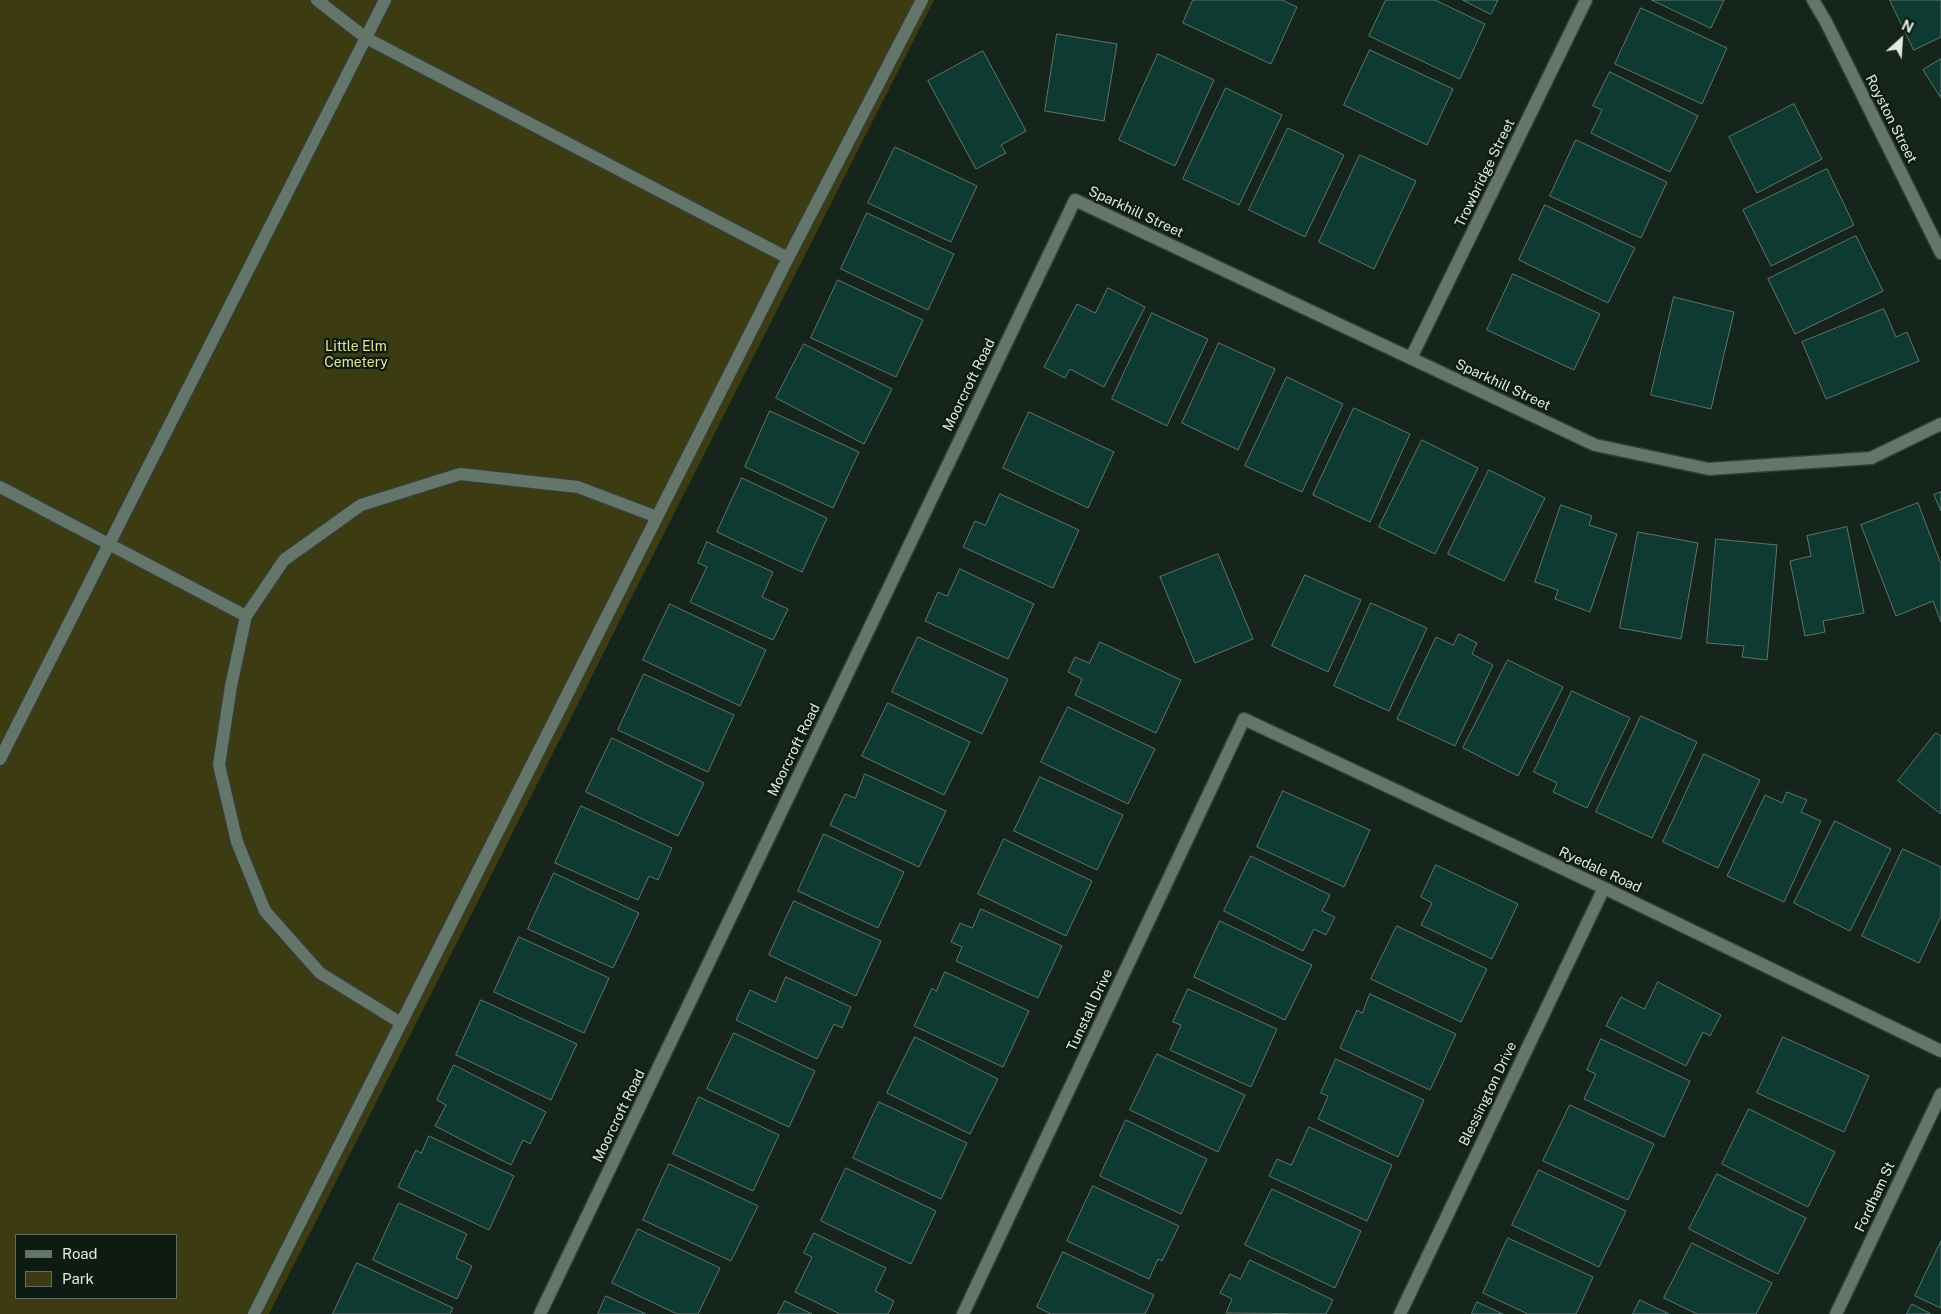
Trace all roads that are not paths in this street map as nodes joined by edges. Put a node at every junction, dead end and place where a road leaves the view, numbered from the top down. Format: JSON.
{"nodes":[{"id":1,"x":317,"y":0,"type":"edge"},
{"id":2,"x":385,"y":0,"type":"edge"},
{"id":3,"x":922,"y":0,"type":"edge"},
{"id":4,"x":1586,"y":0,"type":"edge"},
{"id":5,"x":1813,"y":0,"type":"edge"},
{"id":6,"x":366,"y":38,"type":"junction"},
{"id":7,"x":1075,"y":200,"type":"joint"},
{"id":8,"x":1941,"y":252,"type":"edge"},
{"id":9,"x":788,"y":258,"type":"junction"},
{"id":10,"x":1411,"y":358,"type":"junction"},
{"id":11,"x":1941,"y":424,"type":"edge"},
{"id":12,"x":0,"y":487,"type":"edge"},
{"id":13,"x":657,"y":517,"type":"junction"},
{"id":14,"x":109,"y":543,"type":"junction"},
{"id":15,"x":246,"y":616,"type":"junction"},
{"id":16,"x":1244,"y":719,"type":"joint"},
{"id":17,"x":0,"y":759,"type":"edge"},
{"id":18,"x":1604,"y":888,"type":"junction"},
{"id":19,"x":401,"y":1023,"type":"junction"},
{"id":20,"x":1941,"y":1051,"type":"edge"},
{"id":21,"x":1941,"y":1094,"type":"edge"},
{"id":22,"x":254,"y":1314,"type":"edge"},
{"id":23,"x":540,"y":1314,"type":"edge"},
{"id":24,"x":963,"y":1314,"type":"edge"},
{"id":25,"x":1400,"y":1314,"type":"edge"},
{"id":26,"x":1836,"y":1314,"type":"edge"}],
"edges":[{"from":1,"to":6,"type":"street"},
{"from":2,"to":6,"type":"street"},
{"from":3,"to":9,"type":"street"},
{"from":4,"to":10,"type":"street","name":"Trowbridge Street"},
{"from":5,"to":8,"type":"street","name":"Royston Street"},
{"from":6,"to":9,"type":"street"},
{"from":6,"to":14,"type":"street"},
{"from":7,"to":10,"type":"street","name":"Sparkhill Street"},
{"from":7,"to":23,"type":"street","name":"Moorcroft Road"},
{"from":9,"to":13,"type":"street"},
{"from":10,"to":11,"type":"street","name":"Sparkhill Street"},
{"from":12,"to":14,"type":"street"},
{"from":13,"to":15,"type":"street"},
{"from":13,"to":19,"type":"street"},
{"from":14,"to":15,"type":"street"},
{"from":14,"to":17,"type":"street"},
{"from":15,"to":19,"type":"street"},
{"from":16,"to":18,"type":"street","name":"Ryedale Road"},
{"from":16,"to":24,"type":"street","name":"Tunstall Drive"},
{"from":18,"to":20,"type":"street","name":"Ryedale Road"},
{"from":18,"to":25,"type":"street","name":"Blessington Drive"},
{"from":19,"to":22,"type":"street"},
{"from":21,"to":26,"type":"street","name":"Fordham St"}]}
